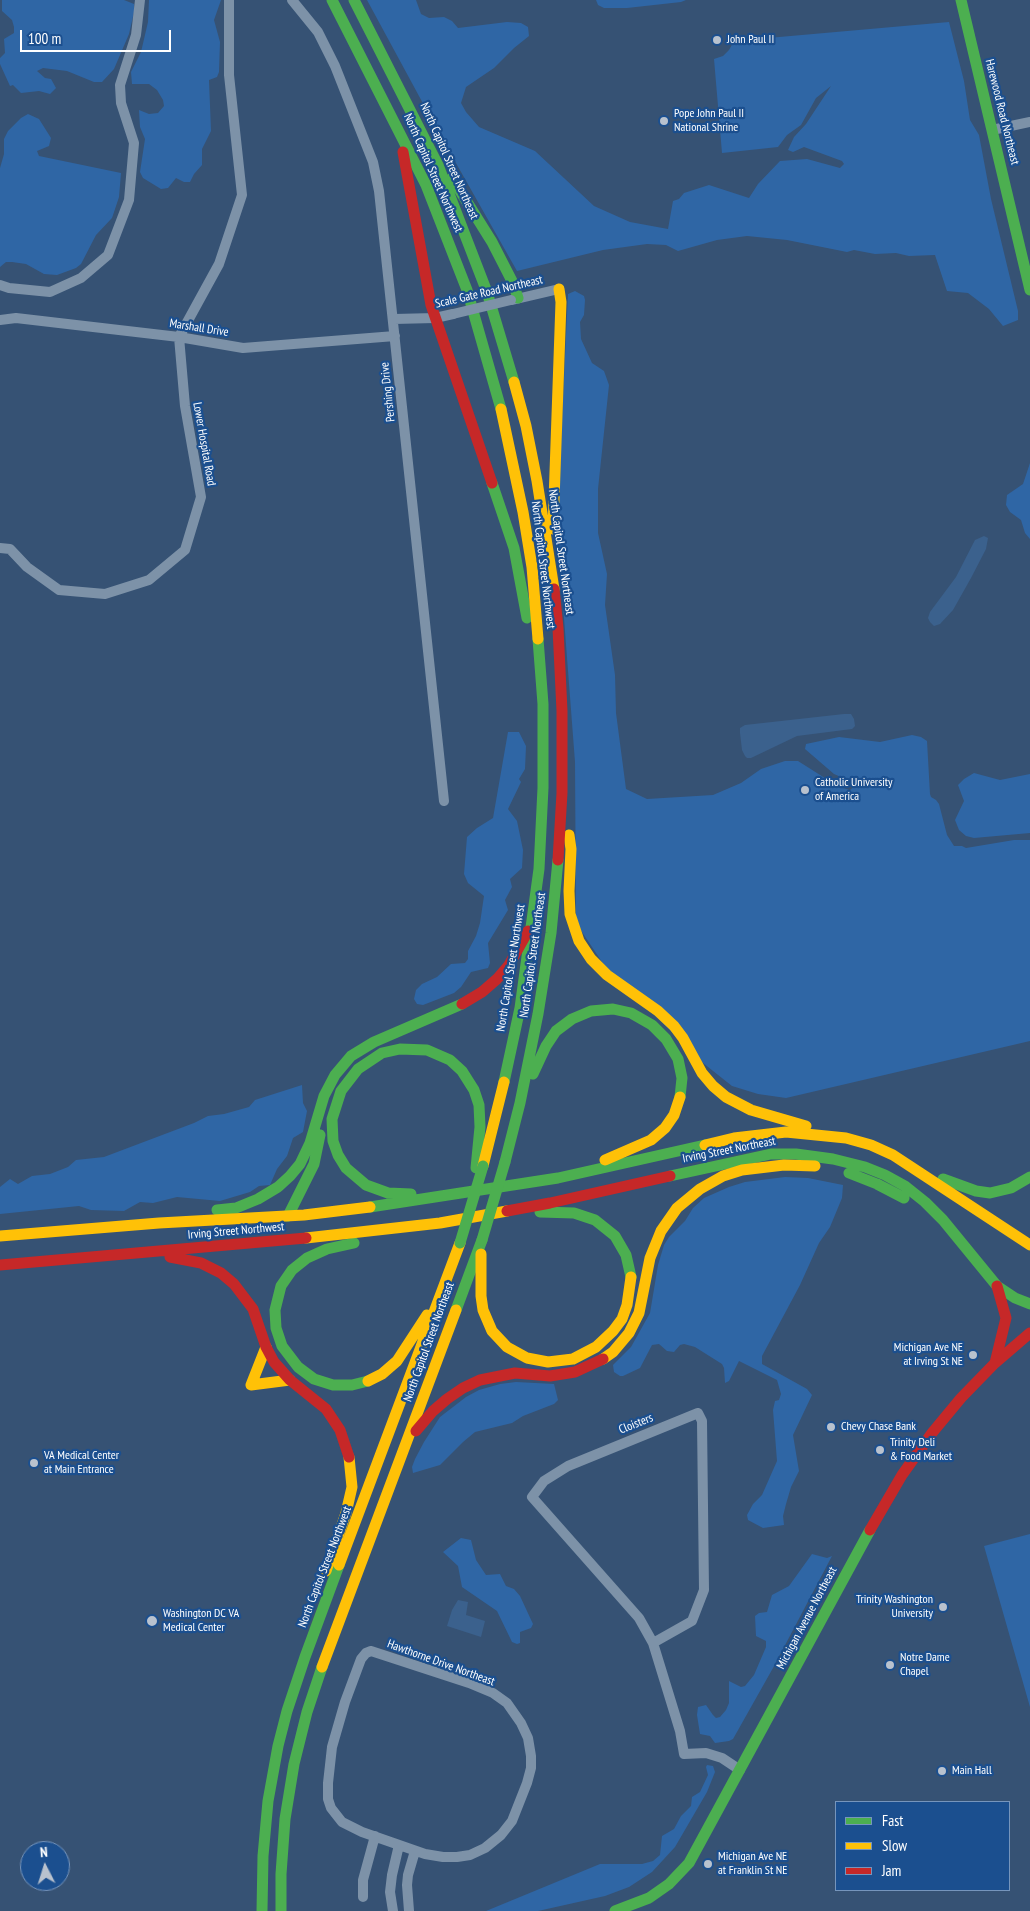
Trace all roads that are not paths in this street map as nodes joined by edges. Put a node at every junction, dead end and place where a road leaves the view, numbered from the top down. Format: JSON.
{"nodes":[{"id":1,"x":140,"y":0,"type":"edge"},
{"id":2,"x":229,"y":0,"type":"edge"},
{"id":3,"x":292,"y":0,"type":"edge"},
{"id":4,"x":332,"y":0,"type":"edge"},
{"id":5,"x":354,"y":0,"type":"edge"},
{"id":6,"x":960,"y":0,"type":"edge"},
{"id":7,"x":1030,"y":122,"type":"edge"},
{"id":8,"x":398,"y":127,"type":"junction"},
{"id":9,"x":992,"y":130,"type":"junction"},
{"id":10,"x":426,"y":141,"type":"junction"},
{"id":11,"x":0,"y":285,"type":"edge"},
{"id":12,"x":559,"y":289,"type":"joint"},
{"id":13,"x":1030,"y":290,"type":"edge"},
{"id":14,"x":515,"y":299,"type":"junction"},
{"id":15,"x":435,"y":318,"type":"junction"},
{"id":16,"x":394,"y":319,"type":"junction"},
{"id":17,"x":0,"y":320,"type":"edge"},
{"id":18,"x":396,"y":336,"type":"junction"},
{"id":19,"x":179,"y":337,"type":"junction"},
{"id":20,"x":0,"y":548,"type":"edge"},
{"id":21,"x":552,"y":571,"type":"junction"},
{"id":22,"x":541,"y":676,"type":"junction"},
{"id":23,"x":562,"y":793,"type":"junction"},
{"id":24,"x":444,"y":801,"type":"dead end"},
{"id":25,"x":533,"y":920,"type":"junction"},
{"id":26,"x":328,"y":1088,"type":"junction"},
{"id":27,"x":520,"y":1103,"type":"junction"},
{"id":28,"x":846,"y":1138,"type":"junction"},
{"id":29,"x":480,"y":1167,"type":"junction"},
{"id":30,"x":916,"y":1168,"type":"junction"},
{"id":31,"x":1030,"y":1177,"type":"edge"},
{"id":32,"x":558,"y":1178,"type":"junction"},
{"id":33,"x":458,"y":1194,"type":"junction"},
{"id":34,"x":495,"y":1214,"type":"junction"},
{"id":35,"x":273,"y":1216,"type":"junction"},
{"id":36,"x":288,"y":1216,"type":"junction"},
{"id":37,"x":473,"y":1218,"type":"joint"},
{"id":38,"x":440,"y":1223,"type":"junction"},
{"id":39,"x":85,"y":1229,"type":"junction"},
{"id":40,"x":952,"y":1230,"type":"junction"},
{"id":41,"x":0,"y":1236,"type":"edge"},
{"id":42,"x":482,"y":1240,"type":"junction"},
{"id":43,"x":1030,"y":1245,"type":"edge"},
{"id":44,"x":0,"y":1248,"type":"edge"},
{"id":45,"x":135,"y":1253,"type":"junction"},
{"id":46,"x":0,"y":1265,"type":"edge"},
{"id":47,"x":448,"y":1281,"type":"junction"},
{"id":48,"x":997,"y":1286,"type":"junction"},
{"id":49,"x":1030,"y":1304,"type":"edge"},
{"id":50,"x":1030,"y":1333,"type":"edge"},
{"id":51,"x":266,"y":1346,"type":"junction"},
{"id":52,"x":995,"y":1363,"type":"junction"},
{"id":53,"x":290,"y":1380,"type":"junction"},
{"id":54,"x":408,"y":1440,"type":"junction"},
{"id":55,"x":312,"y":1638,"type":"junction"},
{"id":56,"x":653,"y":1643,"type":"junction"},
{"id":57,"x":740,"y":1770,"type":"junction"},
{"id":58,"x":374,"y":1836,"type":"junction"},
{"id":59,"x":399,"y":1845,"type":"junction"},
{"id":60,"x":415,"y":1851,"type":"junction"},
{"id":61,"x":364,"y":1897,"type":"dead end"},
{"id":62,"x":408,"y":1907,"type":"edge"},
{"id":63,"x":641,"y":1907,"type":"edge"},
{"id":64,"x":392,"y":1908,"type":"edge"},
{"id":65,"x":262,"y":1911,"type":"edge"},
{"id":66,"x":281,"y":1911,"type":"edge"},
{"id":67,"x":615,"y":1911,"type":"edge"}],
"edges":[{"from":1,"to":11,"type":"street"},
{"from":2,"to":19,"type":"street"},
{"from":3,"to":16,"type":"street","name":"Pershing Drive"},
{"from":4,"to":8,"type":"main road","name":"North Capitol Street Northwest"},
{"from":5,"to":10,"type":"main road","name":"North Capitol Street Northeast"},
{"from":6,"to":9,"type":"main road","name":"Harewood Road Northeast"},
{"from":7,"to":9,"type":"street"},
{"from":8,"to":15,"type":"main road"},
{"from":8,"to":22,"type":"main road","name":"North Capitol Street Northwest"},
{"from":9,"to":13,"type":"main road","name":"Harewood Road Northeast"},
{"from":10,"to":14,"type":"main road"},
{"from":10,"to":21,"type":"main road","name":"North Capitol Street Northeast"},
{"from":12,"to":14,"type":"street","name":"Scale Gate Road Northeast"},
{"from":12,"to":21,"type":"main road"},
{"from":14,"to":15,"type":"street","name":"Scale Gate Road Northeast","bridge":true},
{"from":15,"to":16,"type":"street","name":"Scale Gate Road Northeast"},
{"from":15,"to":22,"type":"main road"},
{"from":16,"to":18,"type":"street","name":"Pershing Drive"},
{"from":17,"to":19,"type":"street","name":"Marshall Drive"},
{"from":18,"to":19,"type":"street","name":"Marshall Drive"},
{"from":18,"to":24,"type":"street","name":"Pershing Drive"},
{"from":19,"to":20,"type":"street","name":"Lower Hospital Road"},
{"from":21,"to":23,"type":"main road","name":"North Capitol Street Northeast"},
{"from":22,"to":25,"type":"main road","name":"North Capitol Street Northwest"},
{"from":23,"to":27,"type":"main road","name":"North Capitol Street Northeast"},
{"from":23,"to":28,"type":"main road"},
{"from":25,"to":26,"type":"main road"},
{"from":25,"to":29,"type":"main road","name":"North Capitol Street Northwest"},
{"from":26,"to":36,"type":"main road"},
{"from":26,"to":39,"type":"main road"},
{"from":27,"to":32,"type":"main road"},
{"from":27,"to":42,"type":"main road","name":"North Capitol Street Northeast","bridge":true},
{"from":28,"to":30,"type":"main road","name":"Irving Street Northeast"},
{"from":28,"to":32,"type":"main road","name":"Irving Street Northeast"},
{"from":29,"to":33,"type":"main road"},
{"from":29,"to":47,"type":"main road","name":"North Capitol Street Northwest","bridge":true},
{"from":30,"to":31,"type":"main road"},
{"from":30,"to":43,"type":"main road","name":"Irving Street Northeast"},
{"from":32,"to":33,"type":"main road","name":"Irving Street Northeast"},
{"from":33,"to":36,"type":"main road","name":"Irving Street Northwest"},
{"from":34,"to":37,"type":"main road","name":"Irving Street Northeast"},
{"from":34,"to":40,"type":"main road","name":"Irving Street Northeast"},
{"from":34,"to":42,"type":"main road"},
{"from":35,"to":36,"type":"main road","name":"Irving Street Northwest"},
{"from":35,"to":39,"type":"main road","name":"Irving Street Northwest"},
{"from":35,"to":44,"type":"main road"},
{"from":37,"to":38,"type":"main road","name":"Irving Street Northwest"},
{"from":38,"to":45,"type":"main road","name":"Irving Street Northwest"},
{"from":38,"to":47,"type":"main road"},
{"from":39,"to":41,"type":"main road","name":"Irving Street Northwest"},
{"from":40,"to":48,"type":"main road","name":"Irving Street Northeast"},
{"from":40,"to":54,"type":"main road"},
{"from":42,"to":54,"type":"main road","name":"North Capitol Street Northeast"},
{"from":45,"to":46,"type":"main road","name":"Irving Street Northwest"},
{"from":45,"to":51,"type":"main road"},
{"from":47,"to":55,"type":"main road","name":"North Capitol Street Northwest"},
{"from":48,"to":49,"type":"main road","name":"Irving Street Northeast"},
{"from":48,"to":52,"type":"main road"},
{"from":50,"to":52,"type":"main road","name":"Michigan Avenue Northeast"},
{"from":51,"to":53,"type":"main road"},
{"from":51,"to":53,"type":"main road"},
{"from":52,"to":57,"type":"main road","name":"Michigan Avenue Northeast"},
{"from":53,"to":55,"type":"main road"},
{"from":54,"to":66,"type":"main road","name":"North Capitol Street Northeast"},
{"from":55,"to":65,"type":"main road","name":"North Capitol Street Northwest"},
{"from":56,"to":56,"type":"street","name":"Cloisters"},
{"from":56,"to":57,"type":"street","name":"Cloisters"},
{"from":57,"to":63,"type":"main road","name":"Michigan Avenue Northeast"},
{"from":58,"to":59,"type":"street","name":"Hawthorne Drive Northeast"},
{"from":58,"to":60,"type":"street","name":"Hawthorne Drive Northeast"},
{"from":58,"to":61,"type":"street"},
{"from":59,"to":60,"type":"street","name":"Hawthorne Drive Northeast"},
{"from":59,"to":64,"type":"street"},
{"from":60,"to":62,"type":"street"},
{"from":62,"to":64,"type":"street"},
{"from":63,"to":67,"type":"main road","name":"Michigan Avenue Northeast"}]}
